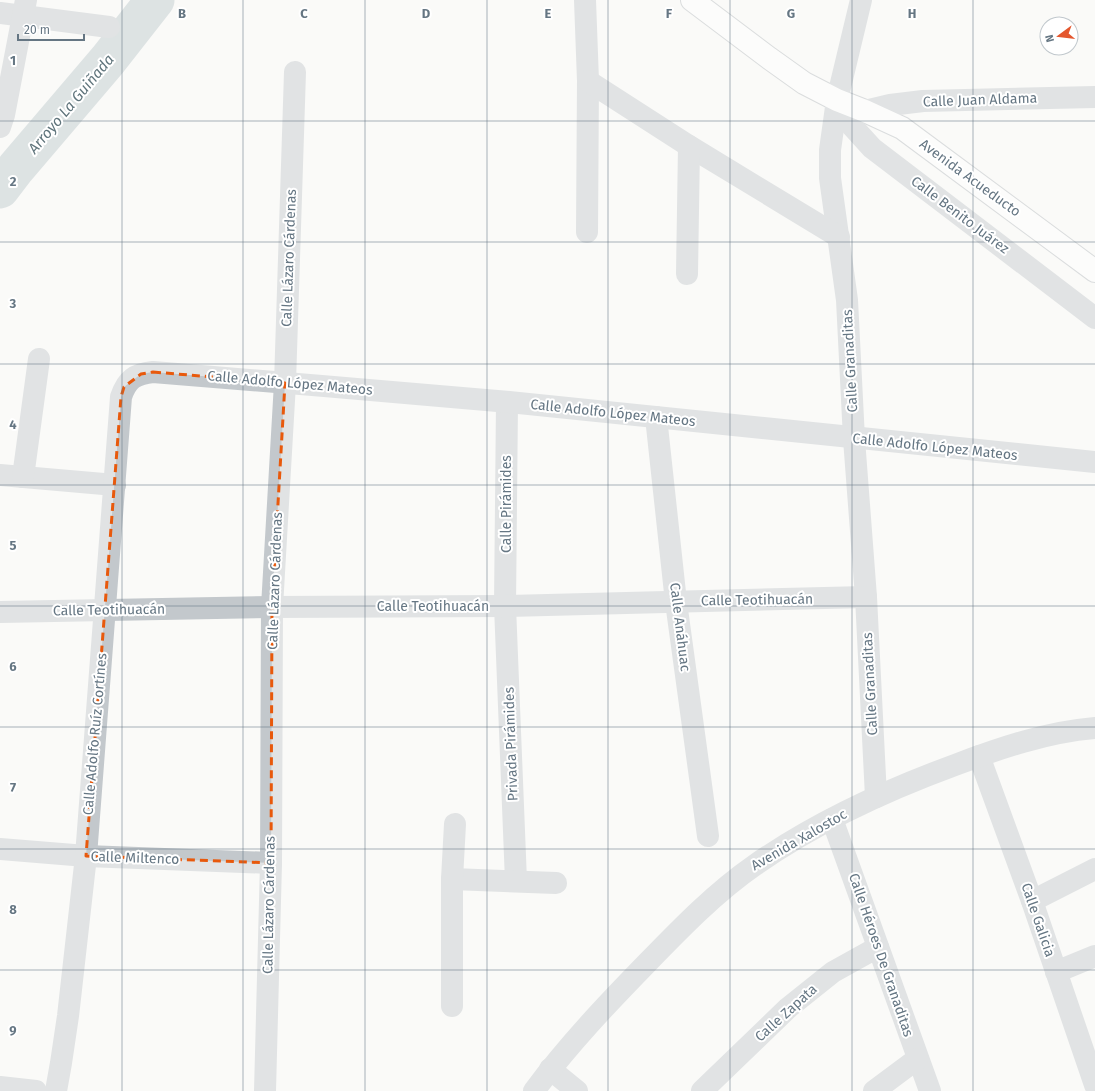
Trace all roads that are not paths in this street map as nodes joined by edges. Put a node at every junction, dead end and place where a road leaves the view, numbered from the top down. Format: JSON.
{"nodes":[{"id":1,"x":585,"y":0,"type":"edge"},
{"id":2,"x":692,"y":0,"type":"edge"},
{"id":3,"x":861,"y":0,"type":"edge"},
{"id":4,"x":24,"y":8,"type":"edge"},
{"id":5,"x":0,"y":13,"type":"edge"},
{"id":6,"x":109,"y":27,"type":"dead end"},
{"id":7,"x":295,"y":72,"type":"dead end"},
{"id":8,"x":588,"y":81,"type":"junction"},
{"id":9,"x":1095,"y":97,"type":"edge"},
{"id":10,"x":837,"y":100,"type":"junction"},
{"id":11,"x":865,"y":111,"type":"junction"},
{"id":12,"x":0,"y":127,"type":"edge"},
{"id":13,"x":689,"y":146,"type":"junction"},
{"id":14,"x":587,"y":232,"type":"dead end"},
{"id":15,"x":839,"y":237,"type":"junction"},
{"id":16,"x":1095,"y":271,"type":"edge"},
{"id":17,"x":687,"y":274,"type":"dead end"},
{"id":18,"x":1095,"y":318,"type":"edge"},
{"id":19,"x":39,"y":359,"type":"dead end"},
{"id":20,"x":131,"y":379,"type":"joint"},
{"id":21,"x":285,"y":383,"type":"junction"},
{"id":22,"x":507,"y":402,"type":"junction"},
{"id":23,"x":656,"y":418,"type":"junction"},
{"id":24,"x":854,"y":439,"type":"junction"},
{"id":25,"x":1095,"y":462,"type":"edge"},
{"id":26,"x":0,"y":475,"type":"edge"},
{"id":27,"x":23,"y":477,"type":"junction"},
{"id":28,"x":115,"y":485,"type":"junction"},
{"id":29,"x":866,"y":598,"type":"junction"},
{"id":30,"x":676,"y":602,"type":"junction"},
{"id":31,"x":505,"y":606,"type":"junction"},
{"id":32,"x":272,"y":607,"type":"junction"},
{"id":33,"x":105,"y":611,"type":"junction"},
{"id":34,"x":0,"y":612,"type":"edge"},
{"id":35,"x":1095,"y":728,"type":"edge"},
{"id":36,"x":979,"y":756,"type":"junction"},
{"id":37,"x":876,"y":798,"type":"junction"},
{"id":38,"x":832,"y":819,"type":"junction"},
{"id":39,"x":455,"y":824,"type":"dead end"},
{"id":40,"x":708,"y":836,"type":"dead end"},
{"id":41,"x":0,"y":849,"type":"edge"},
{"id":42,"x":86,"y":856,"type":"junction"},
{"id":43,"x":271,"y":863,"type":"junction"},
{"id":44,"x":1095,"y":869,"type":"edge"},
{"id":45,"x":452,"y":879,"type":"junction"},
{"id":46,"x":516,"y":881,"type":"junction"},
{"id":47,"x":556,"y":882,"type":"dead end"},
{"id":48,"x":1032,"y":901,"type":"junction"},
{"id":49,"x":878,"y":947,"type":"junction"},
{"id":50,"x":1095,"y":956,"type":"edge"},
{"id":51,"x":1056,"y":972,"type":"junction"},
{"id":52,"x":452,"y":1006,"type":"dead end"},
{"id":53,"x":917,"y":1059,"type":"junction"},
{"id":54,"x":550,"y":1069,"type":"junction"},
{"id":55,"x":1091,"y":1084,"type":"edge"},
{"id":56,"x":0,"y":1088,"type":"edge"},
{"id":57,"x":36,"y":1091,"type":"edge"},
{"id":58,"x":56,"y":1091,"type":"edge"},
{"id":59,"x":265,"y":1091,"type":"edge"},
{"id":60,"x":534,"y":1091,"type":"edge"},
{"id":61,"x":577,"y":1091,"type":"edge"},
{"id":62,"x":702,"y":1091,"type":"edge"},
{"id":63,"x":874,"y":1091,"type":"edge"},
{"id":64,"x":930,"y":1091,"type":"edge"}],
"edges":[{"from":1,"to":8,"type":"street"},
{"from":2,"to":10,"type":"main road","name":"Avenida Acueducto"},
{"from":3,"to":10,"type":"street","name":"Calle Granaditas"},
{"from":4,"to":5,"type":"street"},
{"from":4,"to":6,"type":"street"},
{"from":4,"to":12,"type":"street"},
{"from":7,"to":21,"type":"street","name":"Calle Lázaro Cárdenas"},
{"from":8,"to":13,"type":"street"},
{"from":8,"to":14,"type":"street"},
{"from":9,"to":11,"type":"street","name":"Calle Juan Aldama"},
{"from":10,"to":11,"type":"main road","name":"Avenida Acueducto"},
{"from":10,"to":15,"type":"street","name":"Calle Granaditas"},
{"from":10,"to":18,"type":"street","name":"Calle Benito Juárez"},
{"from":11,"to":16,"type":"main road","name":"Avenida Acueducto"},
{"from":13,"to":15,"type":"street"},
{"from":13,"to":17,"type":"street"},
{"from":15,"to":24,"type":"street","name":"Calle Granaditas"},
{"from":19,"to":27,"type":"street"},
{"from":20,"to":21,"type":"street","name":"Calle Adolfo López Mateos"},
{"from":20,"to":28,"type":"street","name":"Calle Adolfo Ruíz Cortínes"},
{"from":21,"to":22,"type":"street","name":"Calle Adolfo López Mateos"},
{"from":21,"to":32,"type":"street","name":"Calle Lázaro Cárdenas"},
{"from":22,"to":23,"type":"street","name":"Calle Adolfo López Mateos"},
{"from":22,"to":31,"type":"street","name":"Calle Pirámides"},
{"from":23,"to":24,"type":"street","name":"Calle Adolfo López Mateos"},
{"from":23,"to":30,"type":"street","name":"Calle Anáhuac"},
{"from":24,"to":25,"type":"street","name":"Calle Adolfo López Mateos"},
{"from":24,"to":29,"type":"street","name":"Calle Granaditas"},
{"from":26,"to":27,"type":"street"},
{"from":27,"to":28,"type":"street"},
{"from":28,"to":33,"type":"street","name":"Calle Adolfo Ruíz Cortínes"},
{"from":29,"to":30,"type":"street","name":"Calle Teotihuacán"},
{"from":29,"to":37,"type":"street","name":"Calle Granaditas"},
{"from":30,"to":31,"type":"street","name":"Calle Teotihuacán"},
{"from":30,"to":40,"type":"street","name":"Calle Anáhuac"},
{"from":31,"to":32,"type":"street","name":"Calle Teotihuacán"},
{"from":31,"to":46,"type":"street","name":"Privada Pirámides"},
{"from":32,"to":33,"type":"street","name":"Calle Teotihuacán"},
{"from":32,"to":43,"type":"street","name":"Calle Lázaro Cárdenas"},
{"from":33,"to":34,"type":"street","name":"Calle Teotihuacán"},
{"from":33,"to":42,"type":"street","name":"Calle Adolfo Ruíz Cortínes"},
{"from":35,"to":36,"type":"street","name":"Avenida Xalostoc"},
{"from":36,"to":37,"type":"street","name":"Avenida Xalostoc"},
{"from":36,"to":48,"type":"street","name":"Calle Galicia"},
{"from":37,"to":38,"type":"street","name":"Avenida Xalostoc"},
{"from":38,"to":49,"type":"street","name":"Calle Héroes De Granaditas"},
{"from":38,"to":54,"type":"street","name":"Avenida Xalostoc"},
{"from":39,"to":45,"type":"street"},
{"from":41,"to":42,"type":"street","name":"Calle Miltenco"},
{"from":42,"to":43,"type":"street","name":"Calle Miltenco"},
{"from":42,"to":58,"type":"street","name":"Calle Adolfo Ruíz Cortínes"},
{"from":43,"to":59,"type":"street","name":"Calle Lázaro Cárdenas"},
{"from":44,"to":48,"type":"street"},
{"from":45,"to":46,"type":"street"},
{"from":45,"to":52,"type":"street"},
{"from":46,"to":47,"type":"street"},
{"from":48,"to":51,"type":"street","name":"Calle Galicia"},
{"from":49,"to":53,"type":"street","name":"Calle Héroes De Granaditas"},
{"from":49,"to":62,"type":"street","name":"Calle Zapata"},
{"from":50,"to":51,"type":"street"},
{"from":51,"to":55,"type":"street","name":"Calle Galicia"},
{"from":53,"to":63,"type":"street"},
{"from":53,"to":64,"type":"street","name":"Calle Héroes De Granaditas"},
{"from":54,"to":60,"type":"street","name":"Avenida Xalostoc"},
{"from":54,"to":61,"type":"street"},
{"from":56,"to":57,"type":"street"}]}
